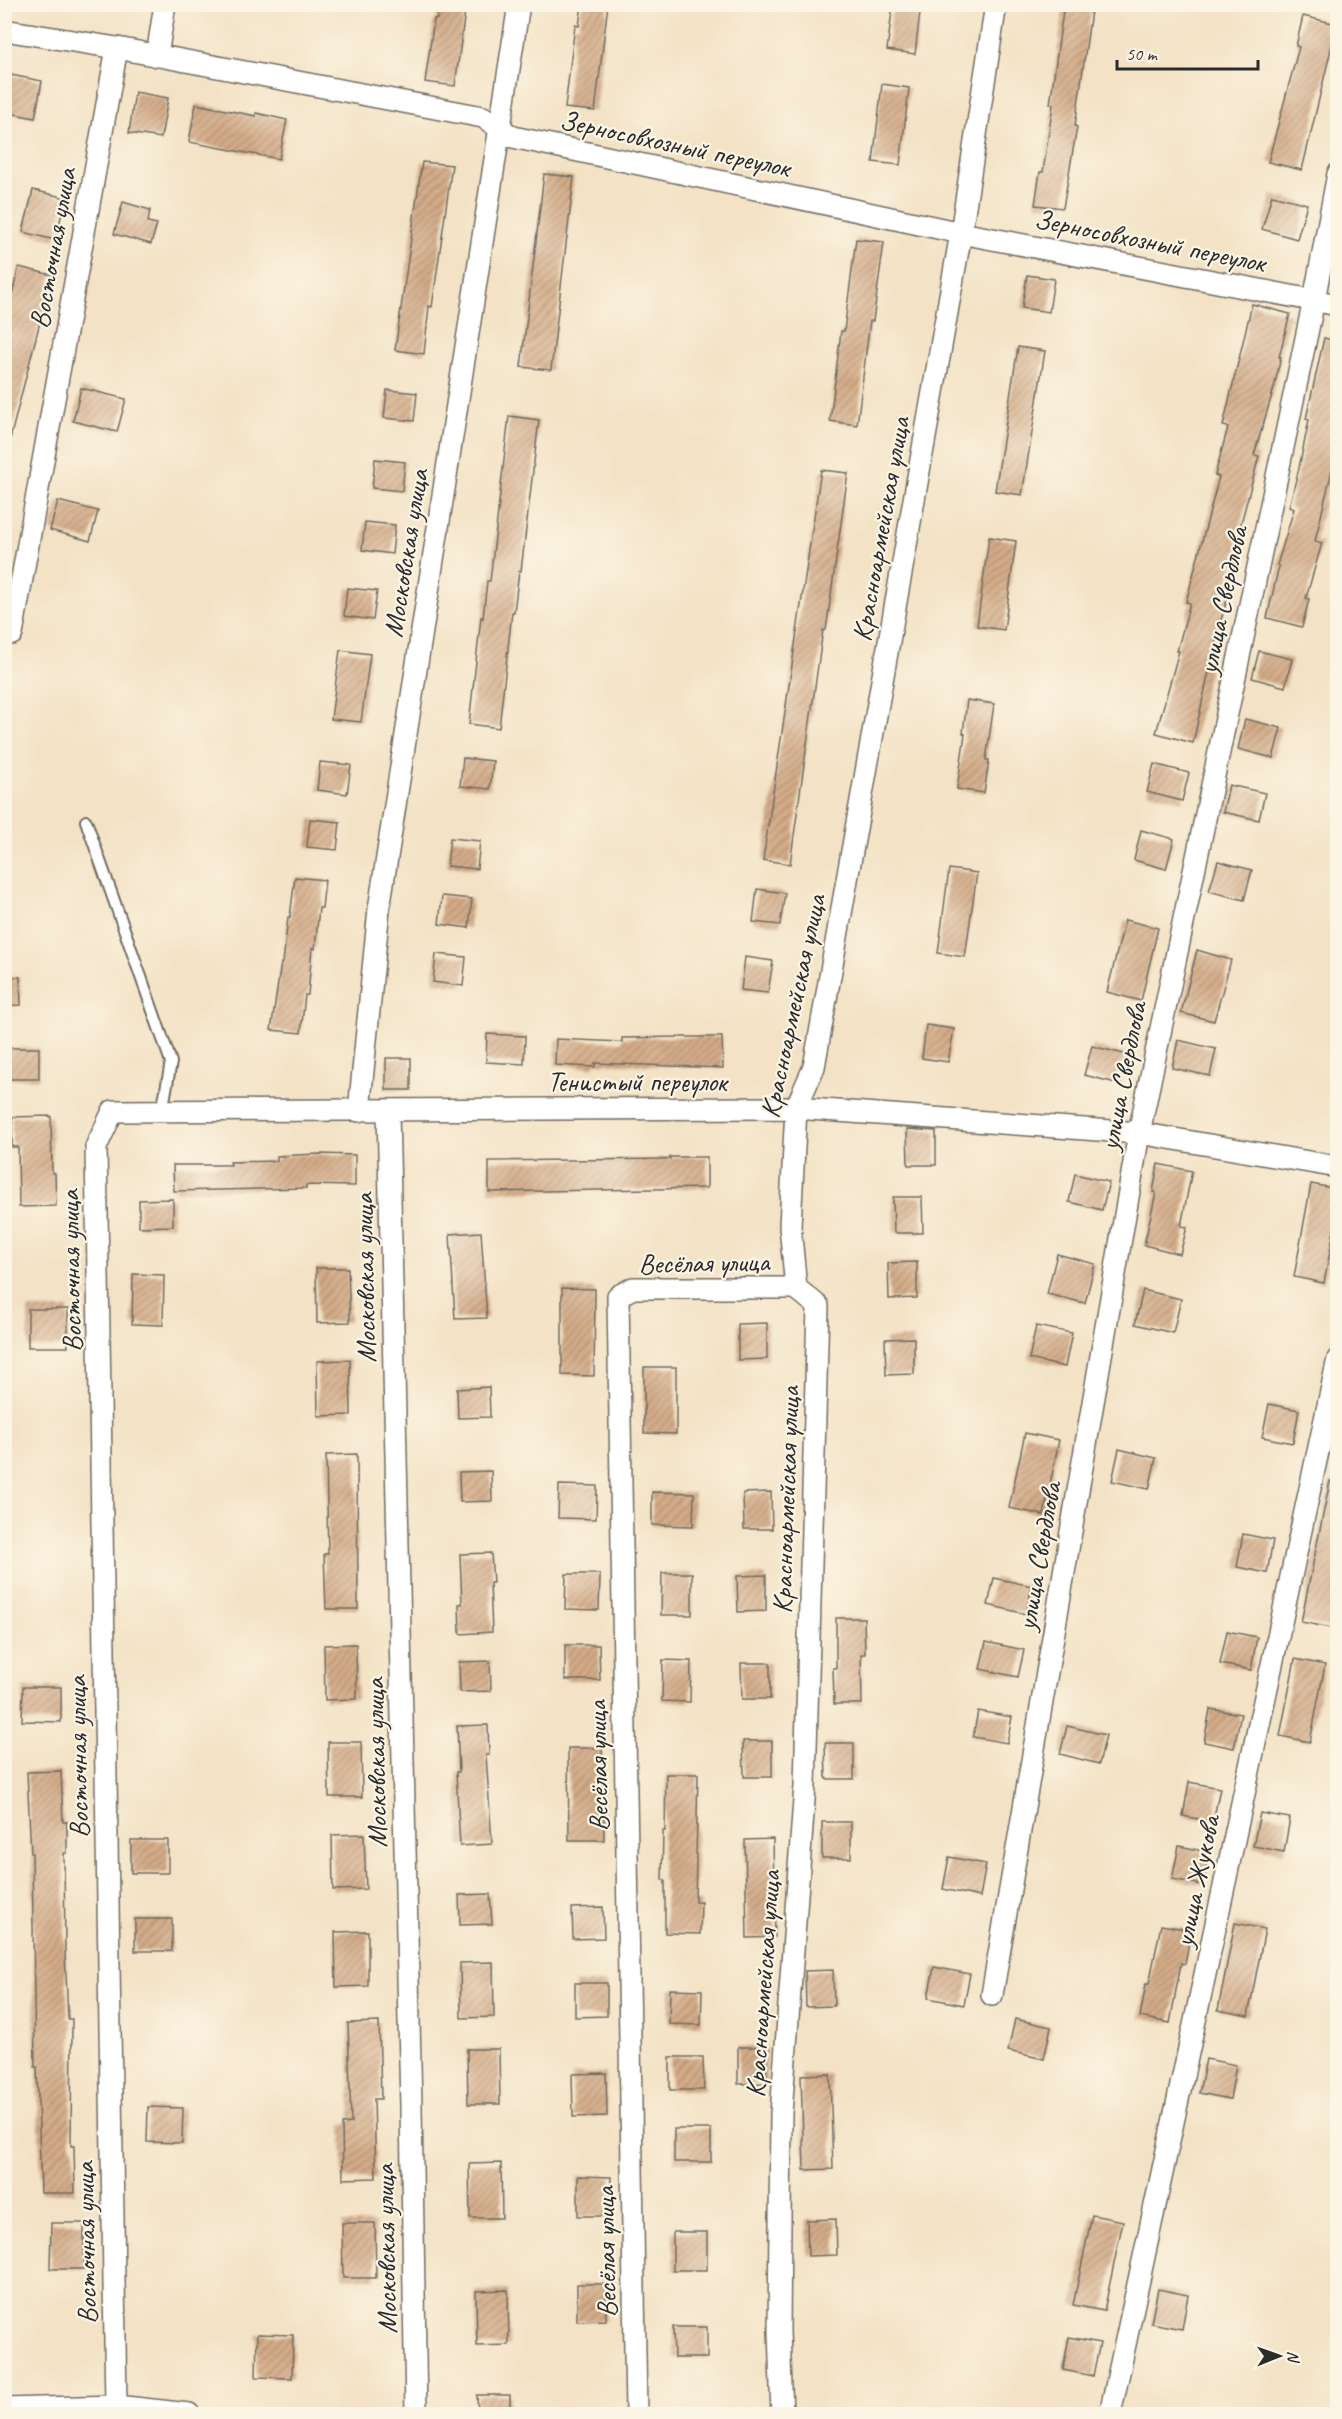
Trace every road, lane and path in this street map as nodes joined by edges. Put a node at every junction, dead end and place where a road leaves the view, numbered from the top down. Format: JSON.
{"nodes":[{"id":1,"x":165,"y":4,"type":"edge"},
{"id":2,"x":519,"y":4,"type":"edge"},
{"id":3,"x":996,"y":4,"type":"edge"},
{"id":4,"x":4,"y":30,"type":"edge"},
{"id":5,"x":117,"y":48,"type":"junction"},
{"id":6,"x":157,"y":56,"type":"junction"},
{"id":7,"x":500,"y":128,"type":"junction"},
{"id":8,"x":1338,"y":174,"type":"edge"},
{"id":9,"x":961,"y":233,"type":"junction"},
{"id":10,"x":1314,"y":300,"type":"junction"},
{"id":11,"x":1338,"y":305,"type":"edge"},
{"id":12,"x":12,"y":634,"type":"dead end"},
{"id":13,"x":86,"y":821,"type":"dead end"},
{"id":14,"x":796,"y":1108,"type":"junction"},
{"id":15,"x":113,"y":1111,"type":"joint"},
{"id":16,"x":359,"y":1111,"type":"junction"},
{"id":17,"x":388,"y":1111,"type":"junction"},
{"id":18,"x":162,"y":1112,"type":"junction"},
{"id":19,"x":1139,"y":1133,"type":"junction"},
{"id":20,"x":1338,"y":1167,"type":"edge"},
{"id":21,"x":796,"y":1288,"type":"junction"},
{"id":22,"x":1338,"y":1359,"type":"edge"},
{"id":23,"x":992,"y":1995,"type":"dead end"},
{"id":24,"x":116,"y":2406,"type":"junction"},
{"id":25,"x":4,"y":2409,"type":"edge"},
{"id":26,"x":189,"y":2415,"type":"edge"},
{"id":27,"x":416,"y":2415,"type":"edge"},
{"id":28,"x":636,"y":2415,"type":"edge"},
{"id":29,"x":782,"y":2415,"type":"edge"},
{"id":30,"x":1110,"y":2415,"type":"edge"}],
"edges":[{"from":1,"to":6,"type":"street"},
{"from":2,"to":7,"type":"street","name":"Московская улица"},
{"from":3,"to":9,"type":"street","name":"Красноармейская улица"},
{"from":4,"to":5,"type":"street","name":"Зерносовхозный переулок"},
{"from":5,"to":6,"type":"street","name":"Зерносовхозный переулок"},
{"from":5,"to":12,"type":"street","name":"Восточная улица"},
{"from":6,"to":7,"type":"street","name":"Зерносовхозный переулок"},
{"from":7,"to":9,"type":"street","name":"Зерносовхозный переулок"},
{"from":7,"to":16,"type":"street","name":"Московская улица"},
{"from":8,"to":10,"type":"street","name":"улица Свердлова"},
{"from":9,"to":10,"type":"street","name":"Зерносовхозный переулок"},
{"from":9,"to":14,"type":"street","name":"Красноармейская улица"},
{"from":10,"to":11,"type":"street","name":"Зерносовхозный переулок"},
{"from":10,"to":19,"type":"street","name":"улица Свердлова"},
{"from":13,"to":18,"type":"lane"},
{"from":14,"to":17,"type":"street","name":"Тенистый переулок"},
{"from":14,"to":19,"type":"street","name":"Тенистый переулок"},
{"from":14,"to":21,"type":"street","name":"Красноармейская улица"},
{"from":15,"to":18,"type":"street","name":"Тенистый переулок"},
{"from":15,"to":24,"type":"street","name":"Восточная улица"},
{"from":16,"to":17,"type":"street","name":"Тенистый переулок"},
{"from":16,"to":18,"type":"street","name":"Тенистый переулок"},
{"from":17,"to":27,"type":"street","name":"Московская улица"},
{"from":19,"to":20,"type":"street","name":"Тенистый переулок"},
{"from":19,"to":23,"type":"street","name":"улица Свердлова"},
{"from":21,"to":28,"type":"street","name":"Весёлая улица"},
{"from":21,"to":29,"type":"street","name":"Красноармейская улица"},
{"from":22,"to":30,"type":"street","name":"улица Жукова"},
{"from":24,"to":25,"type":"street"},
{"from":24,"to":26,"type":"street"}]}
